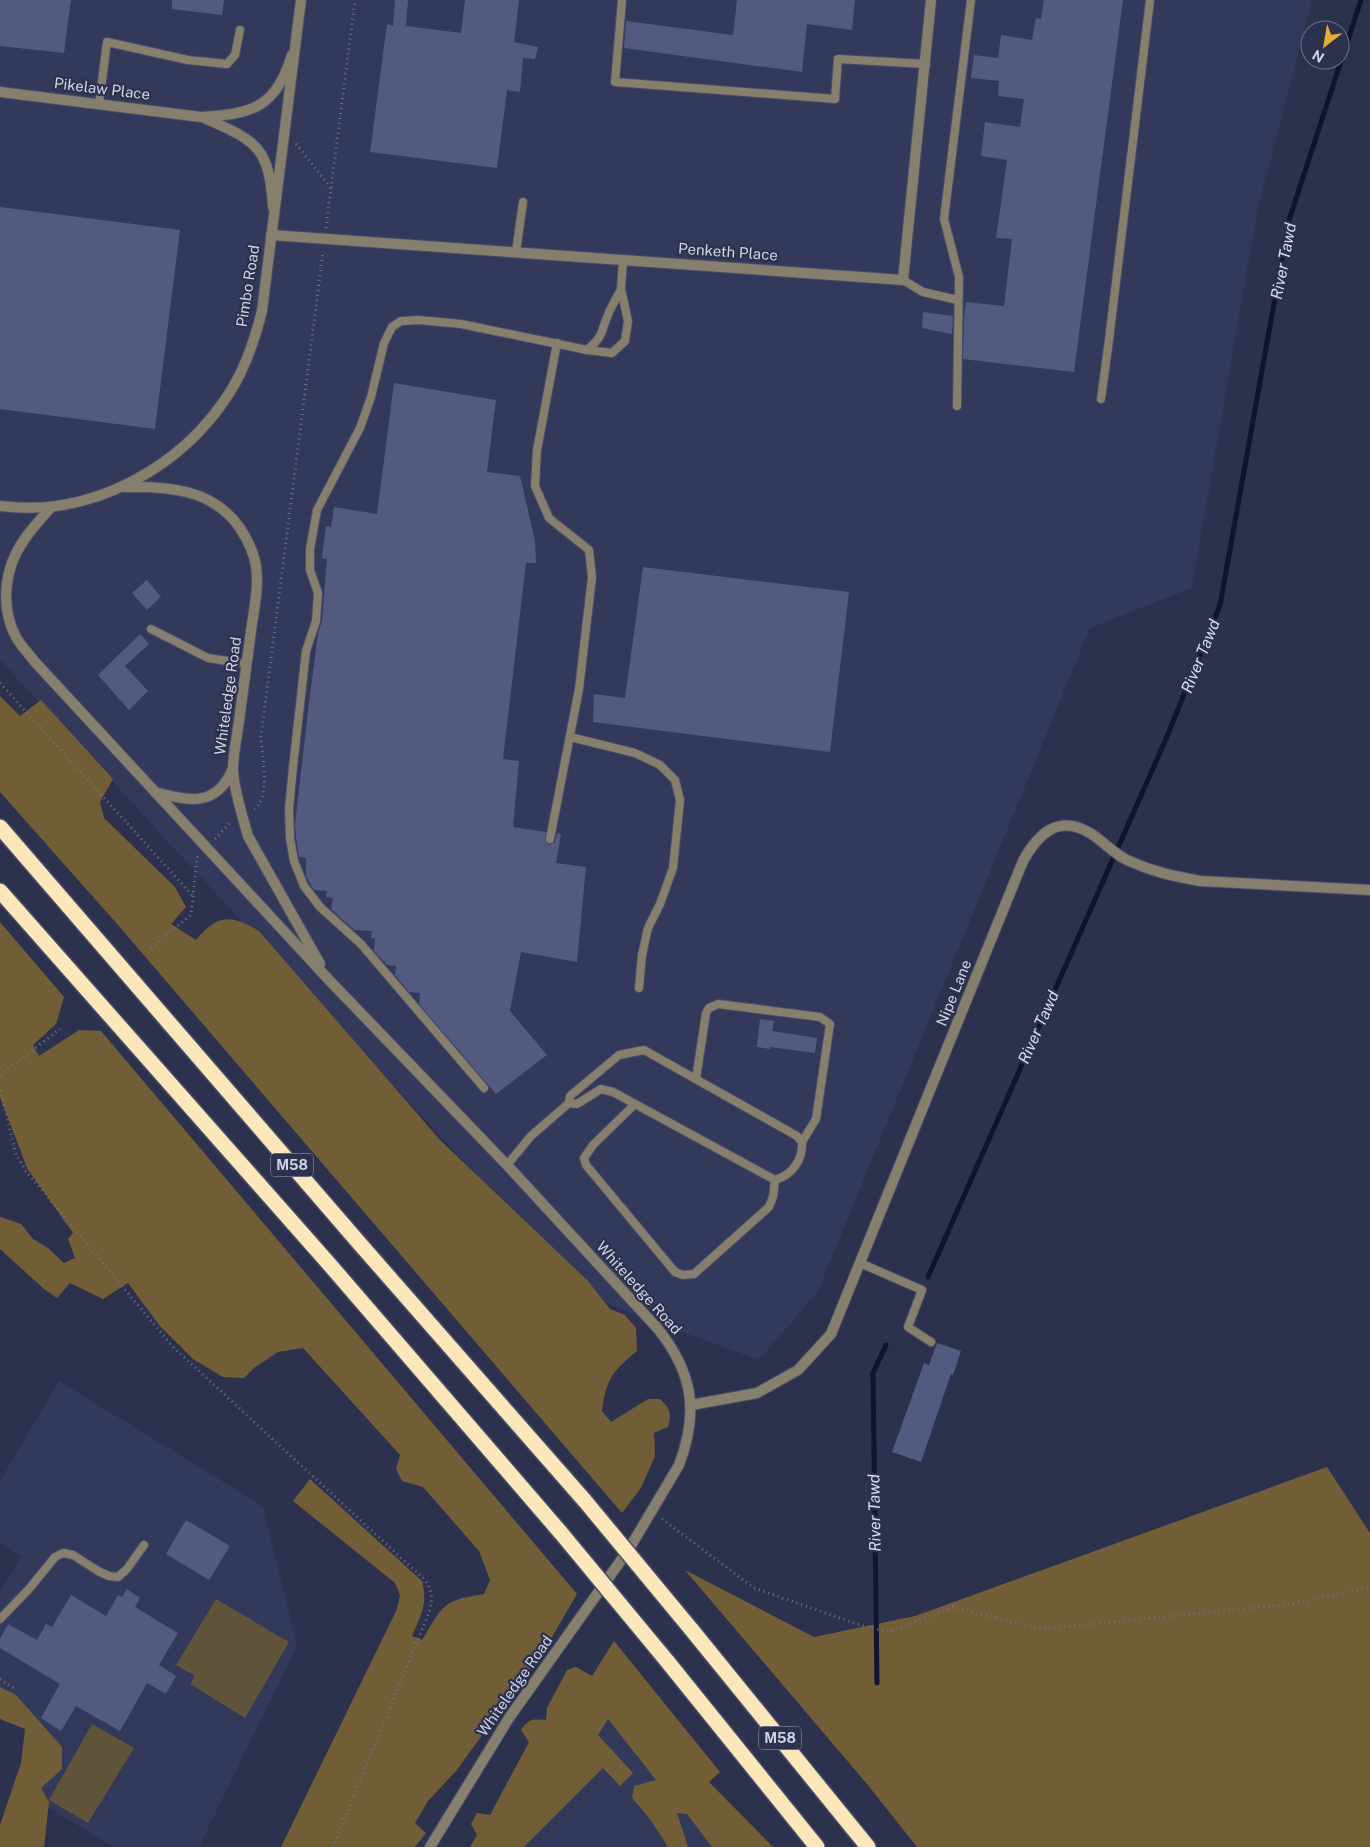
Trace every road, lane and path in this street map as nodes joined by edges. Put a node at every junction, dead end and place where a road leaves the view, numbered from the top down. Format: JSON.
{"nodes":[{"id":1,"x":301,"y":0,"type":"edge"},
{"id":2,"x":355,"y":0,"type":"edge"},
{"id":3,"x":622,"y":0,"type":"edge"},
{"id":4,"x":931,"y":0,"type":"edge"},
{"id":5,"x":971,"y":0,"type":"edge"},
{"id":6,"x":1150,"y":0,"type":"edge"},
{"id":7,"x":240,"y":30,"type":"dead end"},
{"id":8,"x":296,"y":37,"type":"junction"},
{"id":9,"x":926,"y":64,"type":"junction"},
{"id":10,"x":0,"y":92,"type":"edge"},
{"id":11,"x":99,"y":104,"type":"junction"},
{"id":12,"x":201,"y":117,"type":"junction"},
{"id":13,"x":284,"y":136,"type":"junction"},
{"id":14,"x":331,"y":188,"type":"junction"},
{"id":15,"x":523,"y":202,"type":"dead end"},
{"id":16,"x":273,"y":218,"type":"junction"},
{"id":17,"x":271,"y":235,"type":"junction"},
{"id":18,"x":325,"y":239,"type":"junction"},
{"id":19,"x":516,"y":252,"type":"junction"},
{"id":20,"x":623,"y":260,"type":"junction"},
{"id":21,"x":903,"y":280,"type":"junction"},
{"id":22,"x":621,"y":289,"type":"junction"},
{"id":23,"x":958,"y":300,"type":"junction"},
{"id":24,"x":557,"y":344,"type":"junction"},
{"id":25,"x":587,"y":350,"type":"junction"},
{"id":26,"x":1101,"y":399,"type":"dead end"},
{"id":27,"x":958,"y":406,"type":"dead end"},
{"id":28,"x":121,"y":487,"type":"junction"},
{"id":29,"x":0,"y":506,"type":"edge"},
{"id":30,"x":51,"y":507,"type":"junction"},
{"id":31,"x":150,"y":629,"type":"dead end"},
{"id":32,"x":247,"y":664,"type":"junction"},
{"id":33,"x":0,"y":682,"type":"edge"},
{"id":34,"x":570,"y":737,"type":"junction"},
{"id":35,"x":233,"y":768,"type":"junction"},
{"id":36,"x":155,"y":792,"type":"junction"},
{"id":37,"x":242,"y":816,"type":"junction"},
{"id":38,"x":0,"y":828,"type":"edge"},
{"id":39,"x":550,"y":840,"type":"dead end"},
{"id":40,"x":207,"y":847,"type":"junction"},
{"id":41,"x":1370,"y":890,"type":"edge"},
{"id":42,"x":0,"y":891,"type":"edge"},
{"id":43,"x":193,"y":896,"type":"junction"},
{"id":44,"x":151,"y":948,"type":"dead end"},
{"id":45,"x":329,"y":980,"type":"junction"},
{"id":46,"x":639,"y":988,"type":"dead end"},
{"id":47,"x":60,"y":1030,"type":"dead end"},
{"id":48,"x":0,"y":1075,"type":"edge"},
{"id":49,"x":696,"y":1078,"type":"junction"},
{"id":50,"x":484,"y":1088,"type":"dead end"},
{"id":51,"x":0,"y":1090,"type":"edge"},
{"id":52,"x":569,"y":1103,"type":"junction"},
{"id":53,"x":635,"y":1104,"type":"junction"},
{"id":54,"x":802,"y":1142,"type":"junction"},
{"id":55,"x":507,"y":1165,"type":"junction"},
{"id":56,"x":774,"y":1180,"type":"junction"},
{"id":57,"x":860,"y":1263,"type":"junction"},
{"id":58,"x":931,"y":1342,"type":"dead end"},
{"id":59,"x":692,"y":1405,"type":"junction"},
{"id":60,"x":653,"y":1512,"type":"junction"},
{"id":61,"x":144,"y":1545,"type":"dead end"},
{"id":62,"x":1370,"y":1587,"type":"edge"},
{"id":63,"x":0,"y":1619,"type":"edge"},
{"id":64,"x":0,"y":1679,"type":"edge"},
{"id":65,"x":14,"y":1688,"type":"dead end"},
{"id":66,"x":333,"y":1847,"type":"edge"},
{"id":67,"x":430,"y":1847,"type":"edge"},
{"id":68,"x":817,"y":1847,"type":"edge"},
{"id":69,"x":868,"y":1847,"type":"edge"}],
"edges":[{"from":1,"to":8,"type":"street","name":"Pimbo Road"},
{"from":2,"to":14,"type":"path"},
{"from":3,"to":9,"type":"lane"},
{"from":4,"to":9,"type":"street"},
{"from":5,"to":23,"type":"lane"},
{"from":6,"to":26,"type":"lane"},
{"from":7,"to":11,"type":"lane"},
{"from":8,"to":12,"type":"street","name":"Pikelaw Place"},
{"from":8,"to":13,"type":"street","name":"Pimbo Road"},
{"from":9,"to":21,"type":"street"},
{"from":10,"to":11,"type":"street","name":"Pikelaw Place"},
{"from":11,"to":12,"type":"street","name":"Pikelaw Place"},
{"from":12,"to":16,"type":"street","name":"Pikelaw Place"},
{"from":13,"to":14,"type":"path"},
{"from":13,"to":16,"type":"street","name":"Pimbo Road"},
{"from":14,"to":18,"type":"path"},
{"from":15,"to":19,"type":"lane"},
{"from":16,"to":17,"type":"street","name":"Pimbo Road"},
{"from":17,"to":18,"type":"street","name":"Penketh Place"},
{"from":17,"to":28,"type":"street","name":"Pimbo Road"},
{"from":18,"to":19,"type":"street","name":"Penketh Place"},
{"from":18,"to":37,"type":"path"},
{"from":19,"to":20,"type":"street","name":"Penketh Place"},
{"from":20,"to":21,"type":"street","name":"Penketh Place"},
{"from":20,"to":22,"type":"lane"},
{"from":21,"to":23,"type":"lane"},
{"from":22,"to":25,"type":"lane"},
{"from":22,"to":25,"type":"lane"},
{"from":23,"to":27,"type":"lane"},
{"from":24,"to":25,"type":"lane"},
{"from":24,"to":34,"type":"lane"},
{"from":24,"to":50,"type":"lane"},
{"from":28,"to":30,"type":"street","name":"Pimbo Road"},
{"from":28,"to":32,"type":"street","name":"Whiteledge Road"},
{"from":29,"to":30,"type":"street","name":"Pimbo Road"},
{"from":30,"to":36,"type":"street","name":"Whiteledge Road"},
{"from":31,"to":32,"type":"lane"},
{"from":32,"to":35,"type":"street","name":"Whiteledge Road"},
{"from":33,"to":43,"type":"path"},
{"from":34,"to":39,"type":"lane"},
{"from":34,"to":46,"type":"lane"},
{"from":35,"to":36,"type":"street"},
{"from":35,"to":37,"type":"street","name":"Whiteledge Road"},
{"from":36,"to":40,"type":"street","name":"Whiteledge Road"},
{"from":37,"to":40,"type":"path"},
{"from":37,"to":45,"type":"street","name":"Whiteledge Road"},
{"from":38,"to":69,"type":"highway","number":"M58","bridge":true},
{"from":40,"to":43,"type":"path"},
{"from":40,"to":45,"type":"street","name":"Whiteledge Road"},
{"from":41,"to":57,"type":"street","name":"Nipe Lane"},
{"from":42,"to":68,"type":"highway","number":"M58","bridge":true},
{"from":43,"to":44,"type":"path"},
{"from":45,"to":55,"type":"street","name":"Whiteledge Road"},
{"from":47,"to":48,"type":"path"},
{"from":49,"to":52,"type":"lane"},
{"from":49,"to":54,"type":"lane"},
{"from":49,"to":54,"type":"lane"},
{"from":51,"to":66,"type":"path"},
{"from":52,"to":53,"type":"lane"},
{"from":52,"to":55,"type":"lane"},
{"from":53,"to":56,"type":"lane"},
{"from":53,"to":56,"type":"lane"},
{"from":54,"to":56,"type":"lane"},
{"from":55,"to":59,"type":"street","name":"Whiteledge Road"},
{"from":57,"to":58,"type":"lane"},
{"from":57,"to":59,"type":"street","name":"Nipe Lane"},
{"from":59,"to":60,"type":"street","name":"Whiteledge Road"},
{"from":60,"to":62,"type":"path"},
{"from":60,"to":67,"type":"street","name":"Whiteledge Road"},
{"from":61,"to":63,"type":"lane"},
{"from":64,"to":65,"type":"path"}]}
